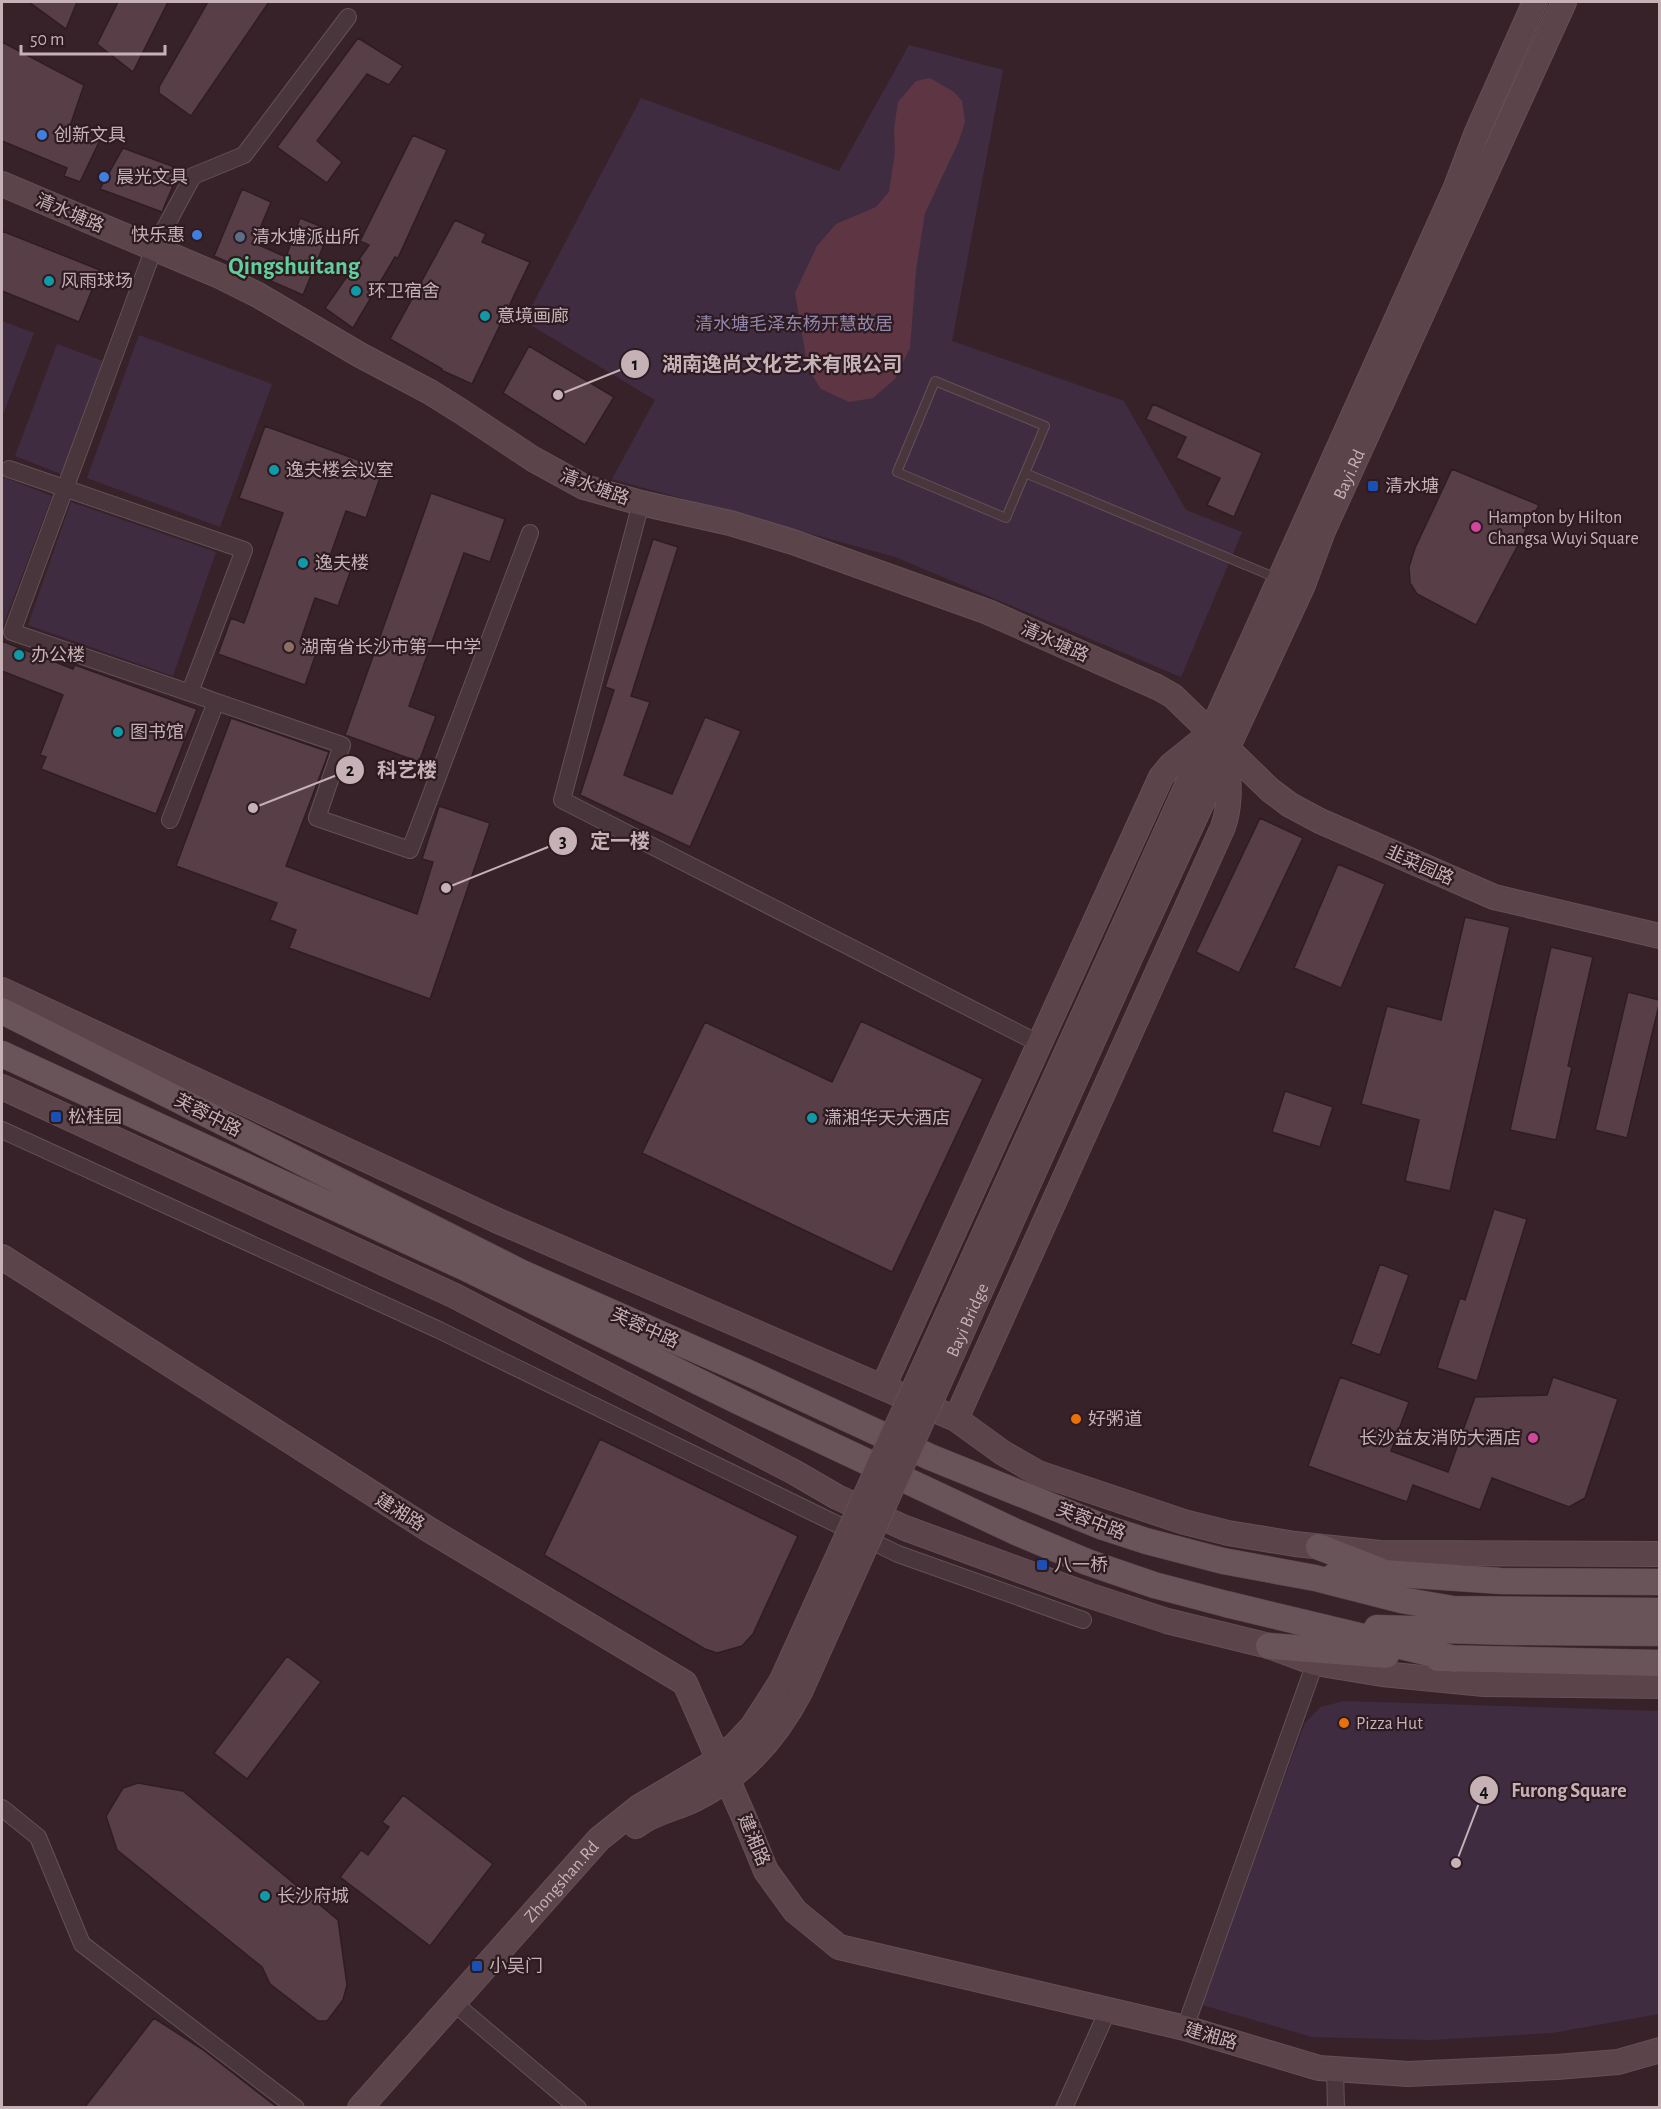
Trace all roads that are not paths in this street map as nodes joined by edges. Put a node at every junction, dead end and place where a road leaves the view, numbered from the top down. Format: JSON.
{"nodes":[{"id":1,"x":1535,"y":2,"type":"edge"},
{"id":2,"x":1564,"y":2,"type":"edge"},
{"id":3,"x":348,"y":17,"type":"dead end"},
{"id":4,"x":2,"y":184,"type":"edge"},
{"id":5,"x":154,"y":248,"type":"junction"},
{"id":6,"x":9,"y":469,"type":"dead end"},
{"id":7,"x":1025,"y":473,"type":"junction"},
{"id":8,"x":66,"y":488,"type":"junction"},
{"id":9,"x":641,"y":503,"type":"junction"},
{"id":10,"x":530,"y":533,"type":"dead end"},
{"id":11,"x":1279,"y":579,"type":"junction"},
{"id":12,"x":190,"y":692,"type":"junction"},
{"id":13,"x":216,"y":702,"type":"junction"},
{"id":14,"x":1219,"y":740,"type":"junction"},
{"id":15,"x":170,"y":820,"type":"dead end"},
{"id":16,"x":1659,"y":936,"type":"edge"},
{"id":17,"x":1127,"y":943,"type":"joint"},
{"id":18,"x":2,"y":990,"type":"edge"},
{"id":19,"x":2,"y":1011,"type":"edge"},
{"id":20,"x":1040,"y":1044,"type":"junction"},
{"id":21,"x":2,"y":1054,"type":"edge"},
{"id":22,"x":2,"y":1087,"type":"edge"},
{"id":23,"x":2,"y":1130,"type":"edge"},
{"id":24,"x":2,"y":1257,"type":"edge"},
{"id":25,"x":882,"y":1387,"type":"junction"},
{"id":26,"x":956,"y":1419,"type":"junction"},
{"id":27,"x":1319,"y":1547,"type":"junction"},
{"id":28,"x":1659,"y":1554,"type":"edge"},
{"id":29,"x":1384,"y":1573,"type":"junction"},
{"id":30,"x":1315,"y":1578,"type":"junction"},
{"id":31,"x":1659,"y":1582,"type":"edge"},
{"id":32,"x":1659,"y":1611,"type":"edge"},
{"id":33,"x":1083,"y":1620,"type":"dead end"},
{"id":34,"x":1314,"y":1624,"type":"junction"},
{"id":35,"x":1659,"y":1633,"type":"edge"},
{"id":36,"x":1269,"y":1646,"type":"junction"},
{"id":37,"x":1455,"y":1659,"type":"junction"},
{"id":38,"x":1316,"y":1663,"type":"junction"},
{"id":39,"x":1659,"y":1663,"type":"edge"},
{"id":40,"x":1659,"y":1686,"type":"edge"},
{"id":41,"x":791,"y":1687,"type":"joint"},
{"id":42,"x":723,"y":1769,"type":"junction"},
{"id":43,"x":2,"y":1808,"type":"edge"},
{"id":44,"x":459,"y":2007,"type":"junction"},
{"id":45,"x":1108,"y":2010,"type":"junction"},
{"id":46,"x":1185,"y":2028,"type":"junction"},
{"id":47,"x":1659,"y":2050,"type":"edge"},
{"id":48,"x":1335,"y":2070,"type":"junction"},
{"id":49,"x":296,"y":2108,"type":"edge"},
{"id":50,"x":360,"y":2108,"type":"edge"},
{"id":51,"x":377,"y":2108,"type":"edge"},
{"id":52,"x":578,"y":2108,"type":"edge"},
{"id":53,"x":1064,"y":2108,"type":"edge"},
{"id":54,"x":1336,"y":2108,"type":"edge"}],
"edges":[{"from":1,"to":11,"type":"street","name":"Bayi.Rd"},
{"from":2,"to":14,"type":"street","name":"Bayi.Rd"},
{"from":3,"to":5,"type":"street"},
{"from":4,"to":5,"type":"street","name":"清水塘路"},
{"from":5,"to":8,"type":"street"},
{"from":5,"to":9,"type":"street","name":"清水塘路"},
{"from":6,"to":8,"type":"street"},
{"from":7,"to":7,"type":"lane"},
{"from":7,"to":11,"type":"lane"},
{"from":8,"to":12,"type":"street"},
{"from":8,"to":12,"type":"street"},
{"from":9,"to":14,"type":"street","name":"清水塘路"},
{"from":9,"to":20,"type":"street"},
{"from":10,"to":13,"type":"street"},
{"from":11,"to":14,"type":"street","name":"Bayi.Rd"},
{"from":12,"to":13,"type":"street"},
{"from":13,"to":15,"type":"street"},
{"from":14,"to":16,"type":"street","name":"韭菜园路"},
{"from":14,"to":17,"type":"street","name":"Bayi.Rd"},
{"from":14,"to":20,"type":"street"},
{"from":14,"to":26,"type":"street"},
{"from":17,"to":41,"type":"street","name":"Bayi Bridge","bridge":true},
{"from":18,"to":25,"type":"street"},
{"from":19,"to":30,"type":"main road","name":"芙蓉中路"},
{"from":20,"to":25,"type":"street"},
{"from":21,"to":34,"type":"main road","name":"芙蓉中路"},
{"from":22,"to":36,"type":"street"},
{"from":23,"to":33,"type":"street"},
{"from":24,"to":42,"type":"street","name":"建湘路"},
{"from":25,"to":26,"type":"street"},
{"from":26,"to":27,"type":"street"},
{"from":27,"to":28,"type":"street"},
{"from":27,"to":29,"type":"main road"},
{"from":29,"to":30,"type":"main road"},
{"from":29,"to":31,"type":"main road"},
{"from":30,"to":32,"type":"main road"},
{"from":34,"to":35,"type":"main road"},
{"from":34,"to":37,"type":"main road"},
{"from":36,"to":37,"type":"main road"},
{"from":36,"to":38,"type":"street"},
{"from":37,"to":39,"type":"main road"},
{"from":38,"to":40,"type":"street"},
{"from":38,"to":46,"type":"street"},
{"from":41,"to":42,"type":"street","name":"Zhongshan.Rd"},
{"from":42,"to":44,"type":"street","name":"Zhongshan.Rd"},
{"from":42,"to":45,"type":"street","name":"建湘路"},
{"from":43,"to":49,"type":"street"},
{"from":44,"to":50,"type":"street","name":"Zhongshan.Rd"},
{"from":44,"to":51,"type":"street","name":"Zhongshan.Rd"},
{"from":44,"to":52,"type":"street"},
{"from":45,"to":46,"type":"street","name":"建湘路"},
{"from":45,"to":53,"type":"street"},
{"from":46,"to":48,"type":"street","name":"建湘路"},
{"from":47,"to":48,"type":"street","name":"建湘路"},
{"from":48,"to":54,"type":"street"}]}
